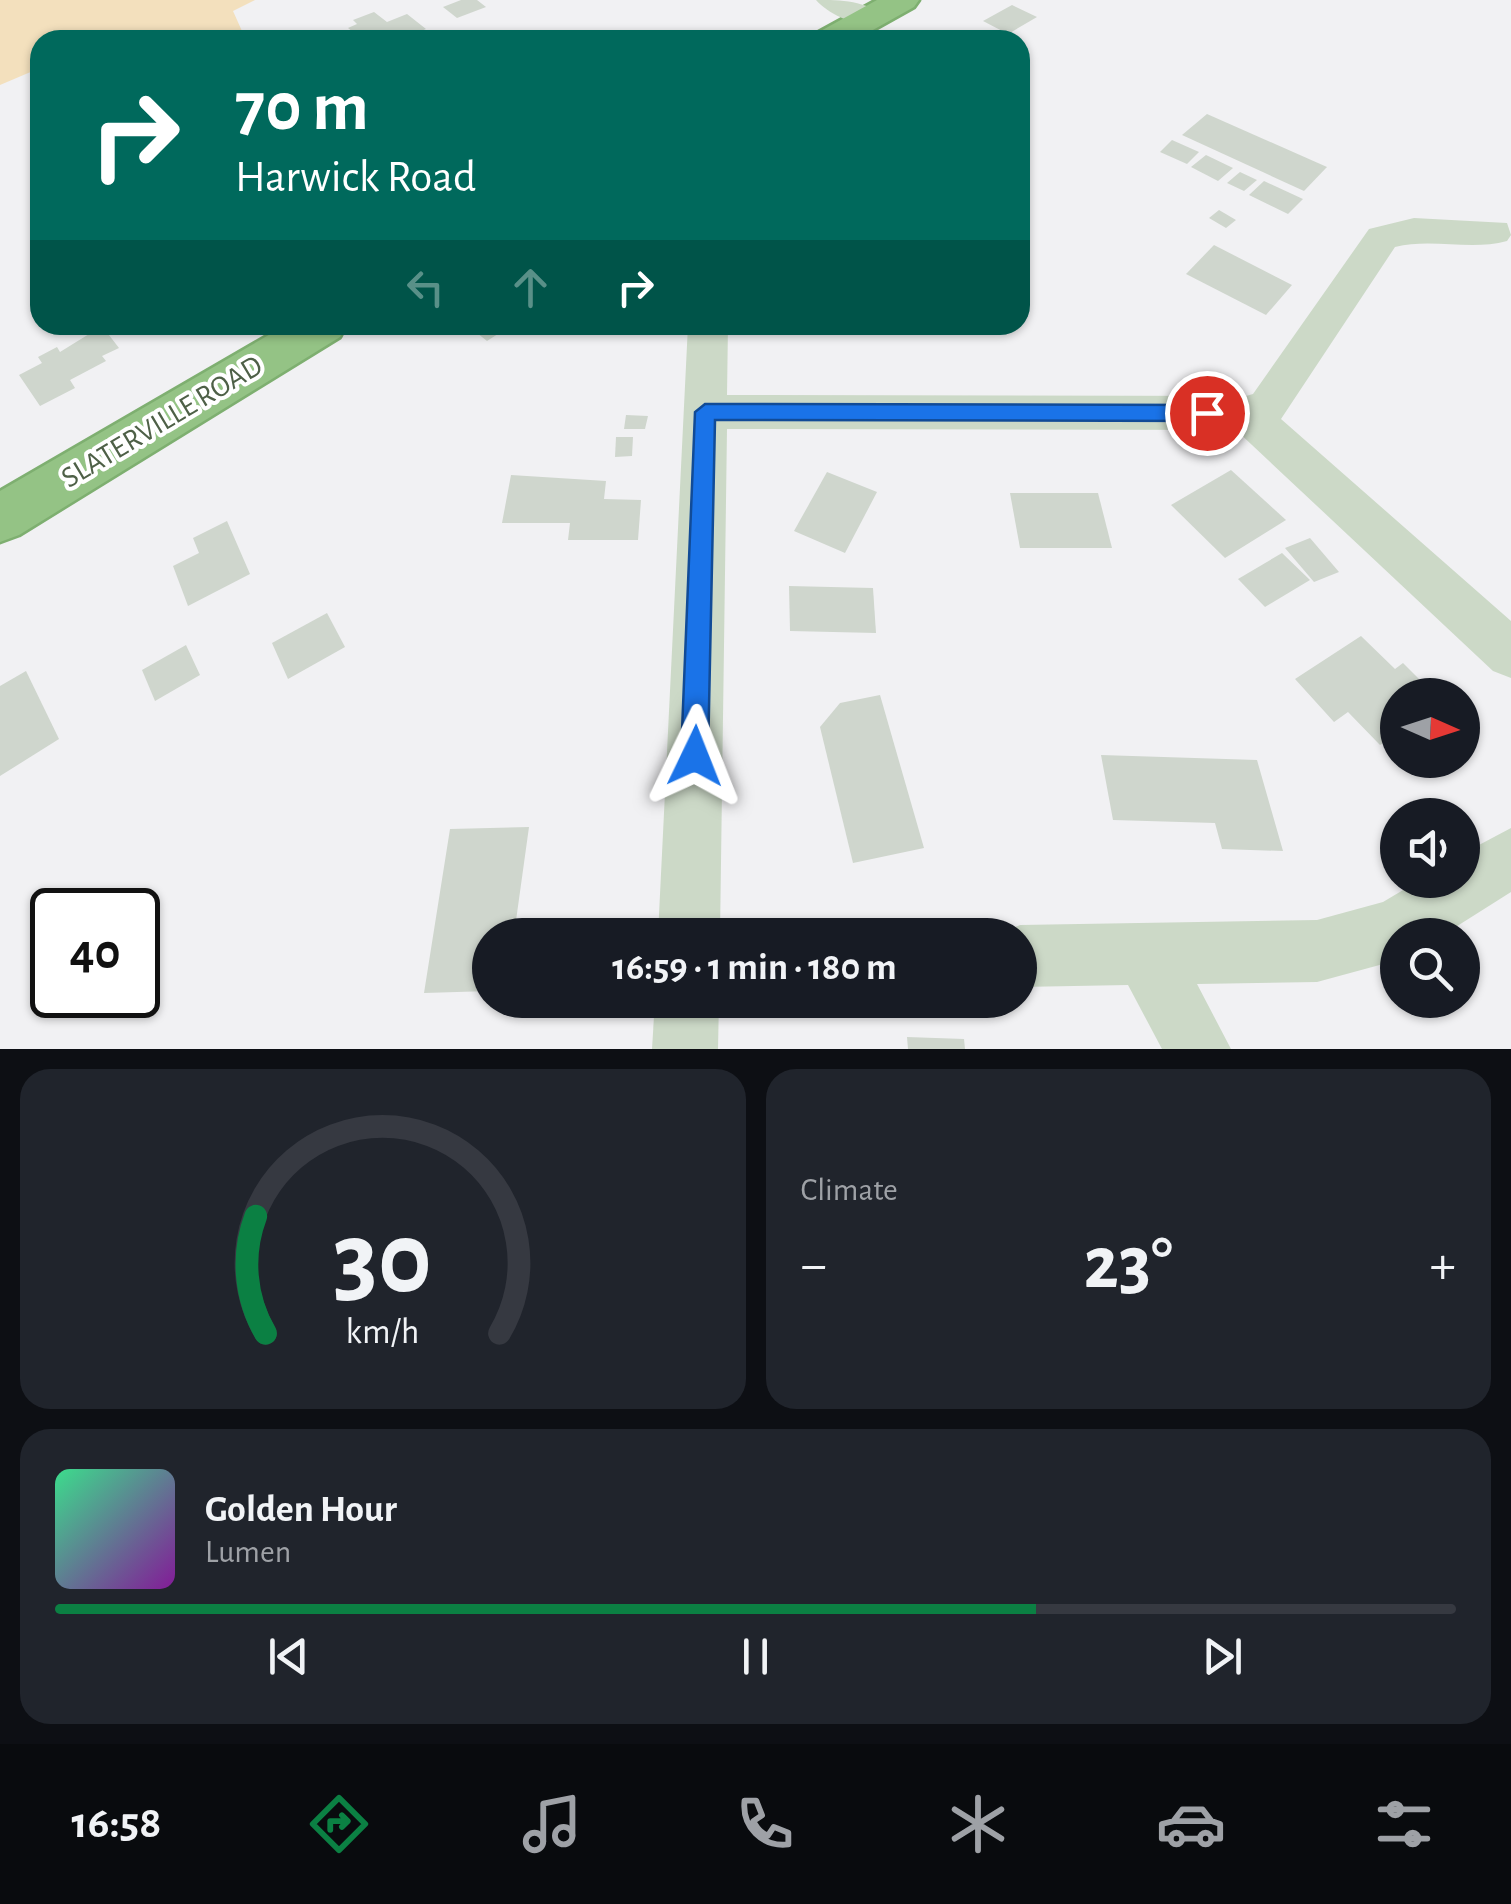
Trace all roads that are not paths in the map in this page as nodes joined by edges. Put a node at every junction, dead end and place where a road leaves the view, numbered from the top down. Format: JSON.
{"nodes":[{"id":1,"x":830,"y":0,"type":"edge"},
{"id":2,"x":902,"y":0,"type":"edge"},
{"id":3,"x":869,"y":18,"type":"junction"},
{"id":4,"x":847,"y":30,"type":"edge"},
{"id":5,"x":1494,"y":232,"type":"dead end"},
{"id":6,"x":306,"y":335,"type":"edge"},
{"id":7,"x":708,"y":335,"type":"edge"},
{"id":8,"x":705,"y":412,"type":"junction"},
{"id":9,"x":1246,"y":413,"type":"junction"},
{"id":10,"x":0,"y":519,"type":"edge"},
{"id":11,"x":1511,"y":654,"type":"edge"},
{"id":12,"x":1511,"y":858,"type":"edge"},
{"id":13,"x":690,"y":918,"type":"edge"},
{"id":14,"x":1145,"y":954,"type":"junction"},
{"id":15,"x":1037,"y":956,"type":"edge"},
{"id":16,"x":686,"y":1018,"type":"edge"},
{"id":17,"x":685,"y":1049,"type":"edge"},
{"id":18,"x":1198,"y":1049,"type":"edge"}],
"edges":[{"from":1,"to":3,"type":"street"},
{"from":2,"to":3,"type":"highway"},
{"from":3,"to":4,"type":"highway"},
{"from":5,"to":9,"type":"street"},
{"from":6,"to":10,"type":"highway","name":"SLATERVILLE ROAD"},
{"from":7,"to":8,"type":"street"},
{"from":8,"to":9,"type":"street"},
{"from":8,"to":13,"type":"street"},
{"from":9,"to":11,"type":"street"},
{"from":12,"to":14,"type":"street"},
{"from":14,"to":15,"type":"street"},
{"from":14,"to":18,"type":"street"},
{"from":16,"to":17,"type":"street"}]}
